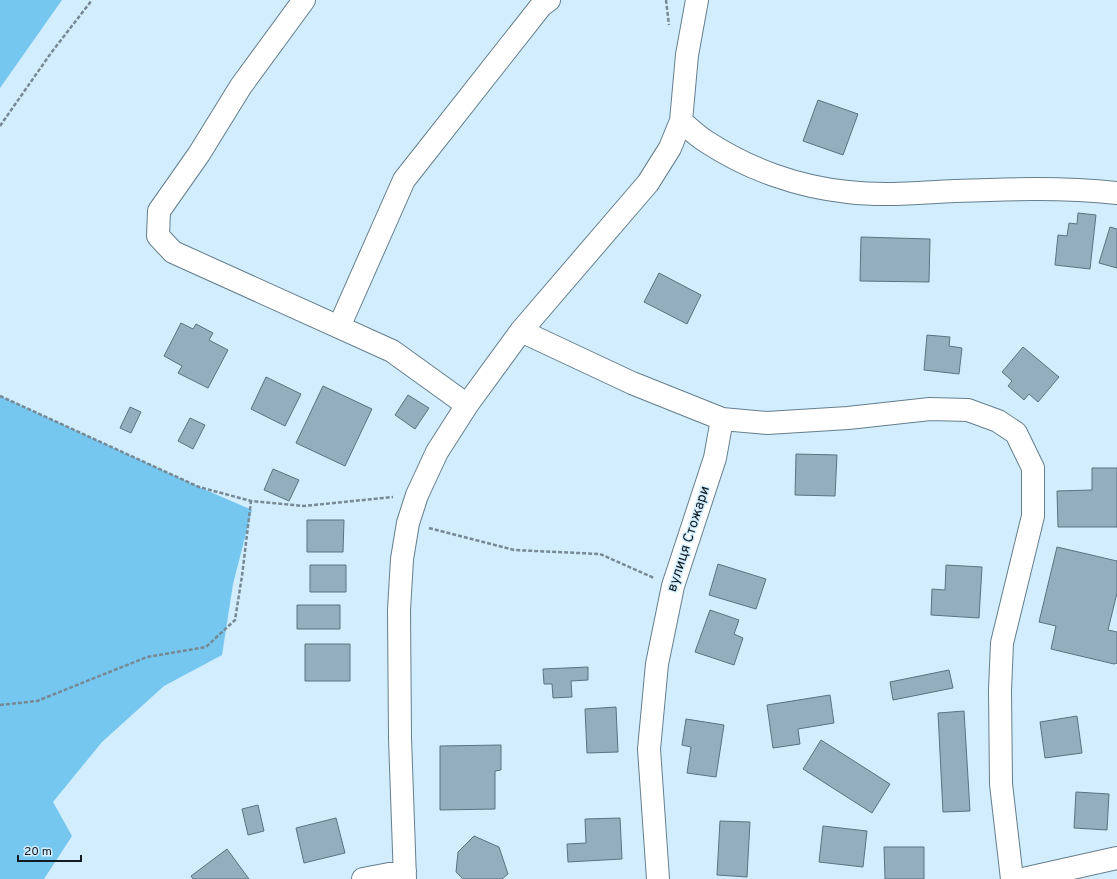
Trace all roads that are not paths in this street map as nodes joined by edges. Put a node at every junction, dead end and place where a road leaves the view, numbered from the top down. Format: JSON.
{"nodes":[{"id":1,"x":304,"y":0,"type":"edge"},
{"id":2,"x":549,"y":0,"type":"edge"},
{"id":3,"x":697,"y":0,"type":"edge"},
{"id":4,"x":681,"y":121,"type":"junction"},
{"id":5,"x":1117,"y":193,"type":"edge"},
{"id":6,"x":339,"y":327,"type":"junction"},
{"id":7,"x":521,"y":331,"type":"junction"},
{"id":8,"x":467,"y":405,"type":"junction"},
{"id":9,"x":722,"y":419,"type":"junction"},
{"id":10,"x":1117,"y":858,"type":"edge"},
{"id":11,"x":405,"y":875,"type":"edge"},
{"id":12,"x":363,"y":879,"type":"edge"},
{"id":13,"x":658,"y":879,"type":"edge"},
{"id":14,"x":1012,"y":879,"type":"edge"},
{"id":15,"x":1024,"y":879,"type":"edge"}],
"edges":[{"from":1,"to":6,"type":"street"},
{"from":2,"to":6,"type":"street"},
{"from":3,"to":4,"type":"street"},
{"from":4,"to":5,"type":"street"},
{"from":4,"to":7,"type":"street"},
{"from":6,"to":8,"type":"street"},
{"from":7,"to":8,"type":"street"},
{"from":7,"to":9,"type":"street"},
{"from":8,"to":11,"type":"street"},
{"from":9,"to":13,"type":"street","name":"вулиця Стожари"},
{"from":9,"to":14,"type":"street"},
{"from":10,"to":15,"type":"street"},
{"from":11,"to":12,"type":"street"}]}
